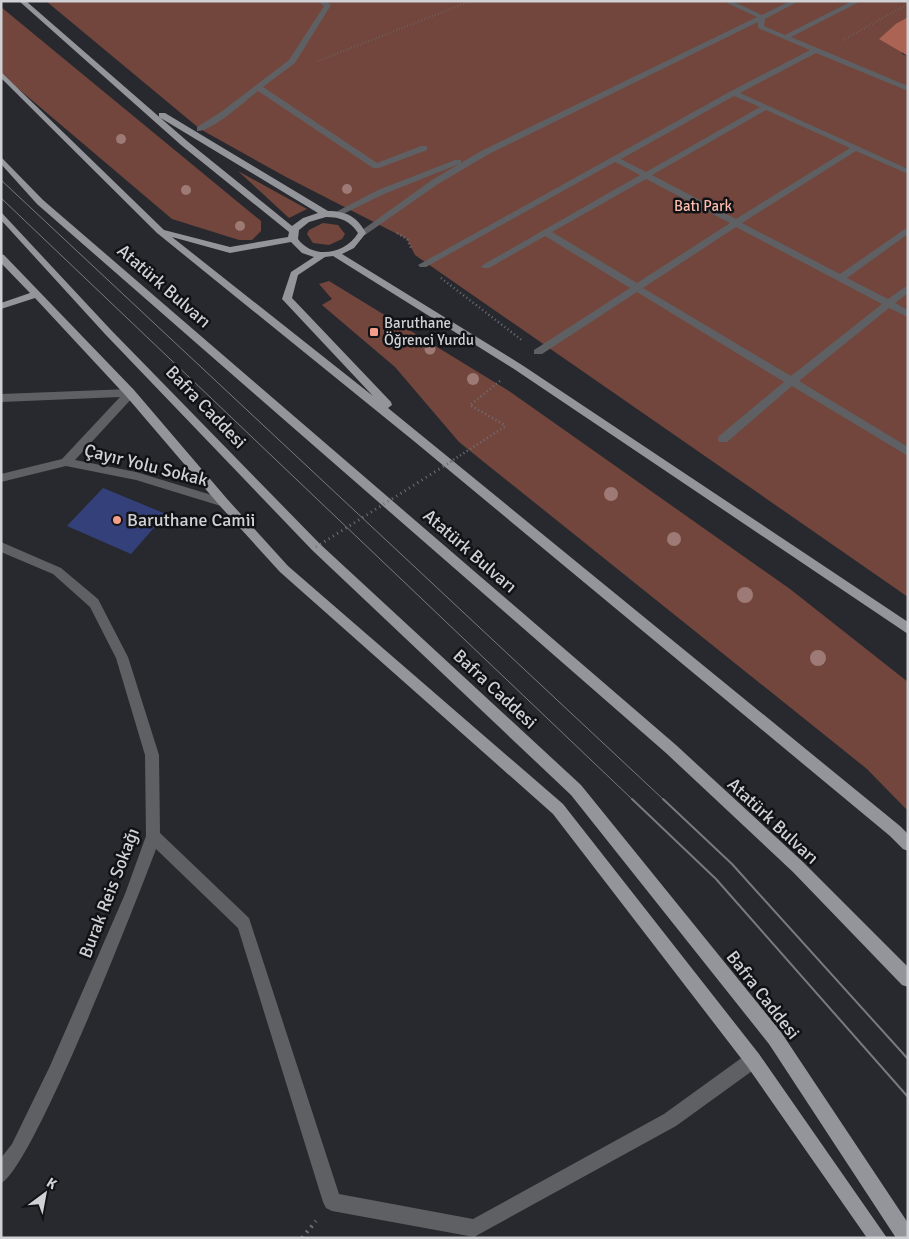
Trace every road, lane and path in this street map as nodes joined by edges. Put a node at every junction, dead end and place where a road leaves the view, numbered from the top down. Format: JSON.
{"nodes":[{"id":1,"x":22,"y":1,"type":"edge"},
{"id":2,"x":321,"y":1,"type":"edge"},
{"id":3,"x":471,"y":1,"type":"edge"},
{"id":4,"x":726,"y":1,"type":"edge"},
{"id":5,"x":796,"y":1,"type":"edge"},
{"id":6,"x":858,"y":1,"type":"edge"},
{"id":7,"x":908,"y":4,"type":"edge"},
{"id":8,"x":762,"y":17,"type":"junction"},
{"id":9,"x":786,"y":38,"type":"junction"},
{"id":10,"x":850,"y":44,"type":"dead end"},
{"id":11,"x":816,"y":50,"type":"junction"},
{"id":12,"x":316,"y":62,"type":"dead end"},
{"id":13,"x":1,"y":74,"type":"edge"},
{"id":14,"x":259,"y":88,"type":"junction"},
{"id":15,"x":908,"y":88,"type":"edge"},
{"id":16,"x":734,"y":92,"type":"junction"},
{"id":17,"x":134,"y":98,"type":"junction"},
{"id":18,"x":766,"y":107,"type":"junction"},
{"id":19,"x":200,"y":129,"type":"dead end"},
{"id":20,"x":424,"y":148,"type":"dead end"},
{"id":21,"x":856,"y":148,"type":"junction"},
{"id":22,"x":486,"y":152,"type":"junction"},
{"id":23,"x":1,"y":159,"type":"edge"},
{"id":24,"x":615,"y":159,"type":"junction"},
{"id":25,"x":908,"y":172,"type":"edge"},
{"id":26,"x":645,"y":174,"type":"junction"},
{"id":27,"x":326,"y":214,"type":"junction"},
{"id":28,"x":336,"y":214,"type":"junction"},
{"id":29,"x":1,"y":215,"type":"edge"},
{"id":30,"x":376,"y":222,"type":"junction"},
{"id":31,"x":736,"y":223,"type":"junction"},
{"id":32,"x":908,"y":230,"type":"edge"},
{"id":33,"x":160,"y":231,"type":"junction"},
{"id":34,"x":545,"y":232,"type":"junction"},
{"id":35,"x":362,"y":233,"type":"junction"},
{"id":36,"x":293,"y":235,"type":"junction"},
{"id":37,"x":329,"y":254,"type":"junction"},
{"id":38,"x":1,"y":257,"type":"edge"},
{"id":39,"x":423,"y":265,"type":"junction"},
{"id":40,"x":486,"y":266,"type":"dead end"},
{"id":41,"x":840,"y":278,"type":"junction"},
{"id":42,"x":637,"y":288,"type":"junction"},
{"id":43,"x":908,"y":288,"type":"edge"},
{"id":44,"x":35,"y":295,"type":"junction"},
{"id":45,"x":888,"y":304,"type":"junction"},
{"id":46,"x":1,"y":306,"type":"edge"},
{"id":47,"x":908,"y":314,"type":"edge"},
{"id":48,"x":538,"y":352,"type":"joint"},
{"id":49,"x":792,"y":381,"type":"junction"},
{"id":50,"x":130,"y":393,"type":"junction"},
{"id":51,"x":1,"y":398,"type":"edge"},
{"id":52,"x":479,"y":408,"type":"dead end"},
{"id":53,"x":419,"y":439,"type":"junction"},
{"id":54,"x":723,"y":439,"type":"dead end"},
{"id":55,"x":908,"y":452,"type":"edge"},
{"id":56,"x":66,"y":462,"type":"junction"},
{"id":57,"x":1,"y":478,"type":"edge"},
{"id":58,"x":224,"y":503,"type":"junction"},
{"id":59,"x":1,"y":547,"type":"edge"},
{"id":60,"x":316,"y":547,"type":"junction"},
{"id":61,"x":908,"y":629,"type":"edge"},
{"id":62,"x":154,"y":836,"type":"junction"},
{"id":63,"x":908,"y":844,"type":"edge"},
{"id":64,"x":908,"y":978,"type":"edge"},
{"id":65,"x":753,"y":1060,"type":"junction"},
{"id":66,"x":1,"y":1174,"type":"edge"},
{"id":67,"x":878,"y":1238,"type":"edge"},
{"id":68,"x":907,"y":1238,"type":"edge"}],
"edges":[{"from":1,"to":17,"type":"main road"},
{"from":2,"to":14,"type":"street"},
{"from":3,"to":12,"type":"path"},
{"from":4,"to":8,"type":"street"},
{"from":5,"to":8,"type":"street"},
{"from":6,"to":9,"type":"street"},
{"from":7,"to":10,"type":"path"},
{"from":8,"to":9,"type":"street"},
{"from":8,"to":22,"type":"street"},
{"from":9,"to":11,"type":"street"},
{"from":11,"to":15,"type":"street"},
{"from":11,"to":16,"type":"street"},
{"from":13,"to":33,"type":"main road"},
{"from":14,"to":19,"type":"street"},
{"from":14,"to":20,"type":"street"},
{"from":16,"to":18,"type":"street"},
{"from":16,"to":24,"type":"street"},
{"from":17,"to":27,"type":"main road"},
{"from":17,"to":36,"type":"main road"},
{"from":18,"to":21,"type":"street"},
{"from":18,"to":26,"type":"street"},
{"from":21,"to":25,"type":"street"},
{"from":21,"to":31,"type":"street"},
{"from":22,"to":28,"type":"street"},
{"from":22,"to":30,"type":"street"},
{"from":23,"to":64,"type":"main road","name":"Atatürk Bulvarı"},
{"from":24,"to":26,"type":"street"},
{"from":24,"to":39,"type":"street"},
{"from":26,"to":31,"type":"street"},
{"from":26,"to":34,"type":"street"},
{"from":27,"to":28,"type":"main road"},
{"from":27,"to":36,"type":"main road"},
{"from":28,"to":35,"type":"main road"},
{"from":29,"to":60,"type":"main road","name":"Bafra Caddesi"},
{"from":30,"to":35,"type":"street"},
{"from":30,"to":39,"type":"path"},
{"from":31,"to":41,"type":"street"},
{"from":31,"to":42,"type":"street"},
{"from":32,"to":41,"type":"street"},
{"from":33,"to":36,"type":"main road"},
{"from":33,"to":53,"type":"main road"},
{"from":34,"to":40,"type":"street"},
{"from":34,"to":42,"type":"street"},
{"from":35,"to":37,"type":"main road"},
{"from":36,"to":37,"type":"main road"},
{"from":37,"to":53,"type":"main road"},
{"from":37,"to":61,"type":"main road"},
{"from":38,"to":44,"type":"main road"},
{"from":39,"to":48,"type":"path"},
{"from":41,"to":45,"type":"street"},
{"from":42,"to":48,"type":"street"},
{"from":42,"to":49,"type":"street"},
{"from":43,"to":45,"type":"street"},
{"from":44,"to":46,"type":"main road"},
{"from":44,"to":50,"type":"main road"},
{"from":45,"to":47,"type":"street"},
{"from":45,"to":49,"type":"street"},
{"from":49,"to":54,"type":"street"},
{"from":49,"to":55,"type":"street"},
{"from":50,"to":51,"type":"street"},
{"from":50,"to":56,"type":"street"},
{"from":50,"to":58,"type":"main road"},
{"from":52,"to":60,"type":"path","bridge":true},
{"from":53,"to":63,"type":"main road"},
{"from":56,"to":57,"type":"street","name":"Çayır Yolu Sokak"},
{"from":56,"to":58,"type":"street","name":"Çayır Yolu Sokak"},
{"from":58,"to":65,"type":"main road"},
{"from":59,"to":62,"type":"street","name":"Burak Reis Sokağı"},
{"from":60,"to":68,"type":"main road","name":"Bafra Caddesi"},
{"from":62,"to":65,"type":"street"},
{"from":62,"to":66,"type":"street","name":"Burak Reis Sokağı"},
{"from":65,"to":67,"type":"main road"}]}
